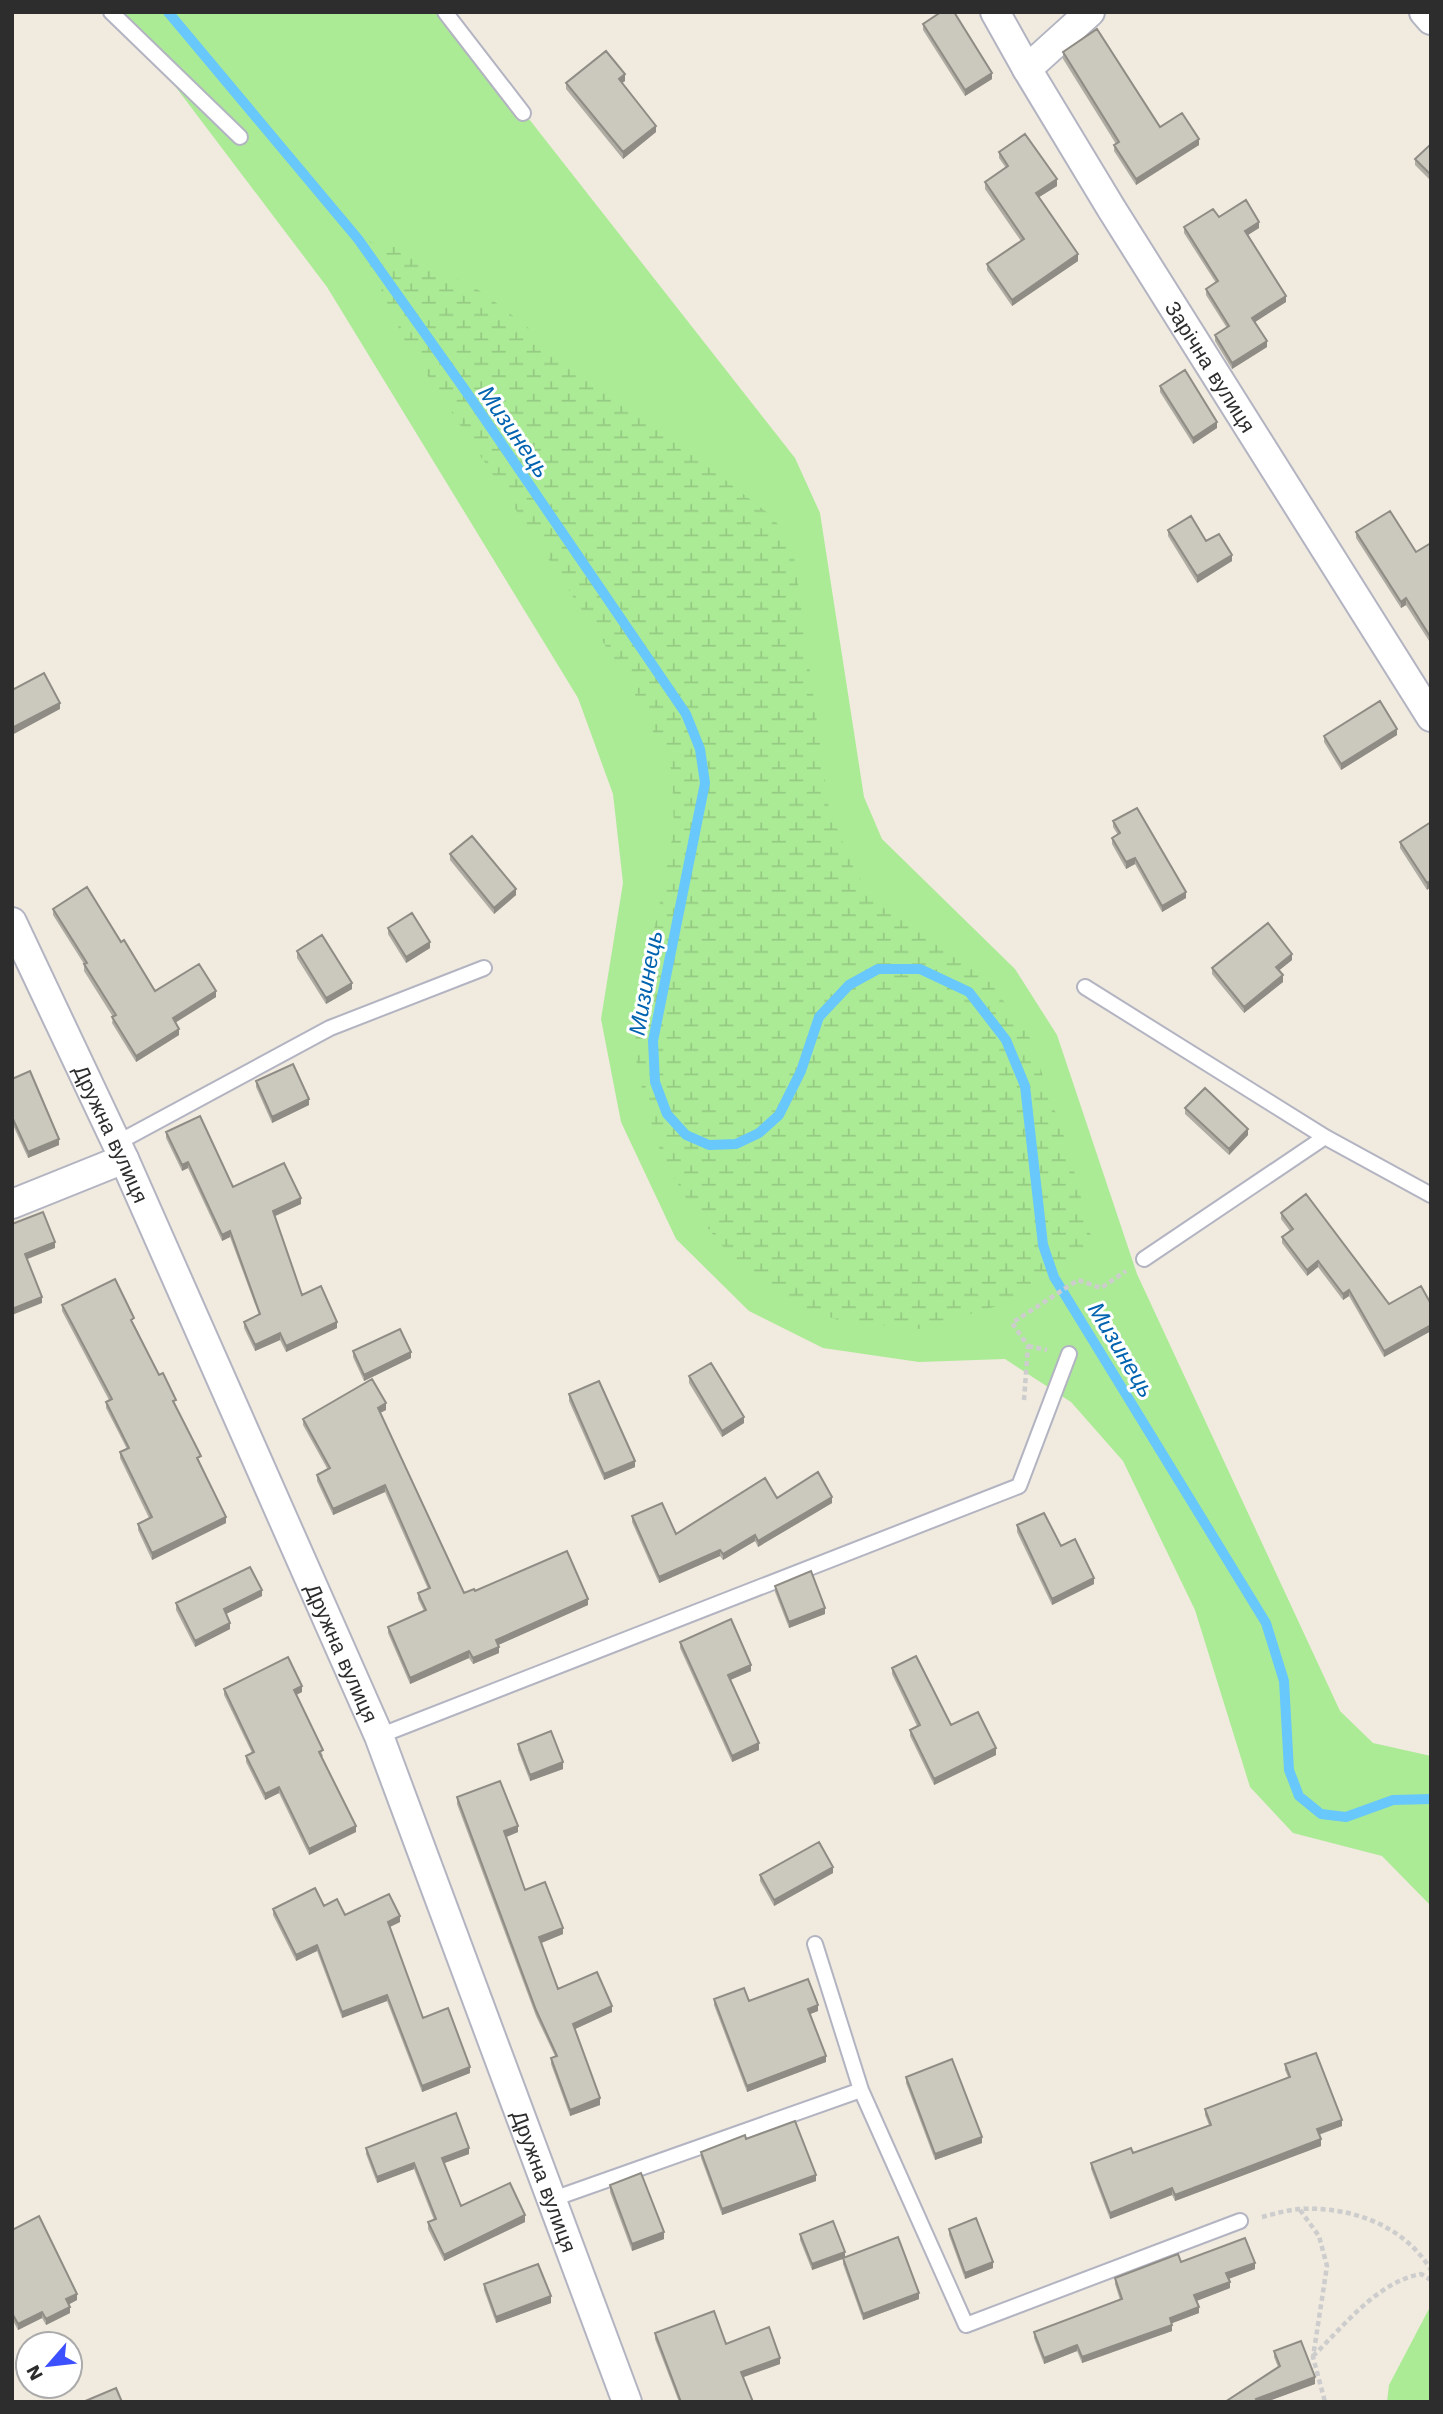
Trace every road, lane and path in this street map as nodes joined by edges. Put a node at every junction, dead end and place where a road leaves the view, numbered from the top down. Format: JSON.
{"nodes":[{"id":1,"x":111,"y":12,"type":"edge"},
{"id":2,"x":445,"y":12,"type":"edge"},
{"id":3,"x":995,"y":12,"type":"edge"},
{"id":4,"x":1090,"y":12,"type":"edge"},
{"id":5,"x":1424,"y":12,"type":"edge"},
{"id":6,"x":1431,"y":20,"type":"edge"},
{"id":7,"x":1027,"y":69,"type":"junction"},
{"id":8,"x":523,"y":113,"type":"dead end"},
{"id":9,"x":240,"y":137,"type":"dead end"},
{"id":10,"x":1431,"y":717,"type":"edge"},
{"id":11,"x":12,"y":922,"type":"edge"},
{"id":12,"x":484,"y":968,"type":"dead end"},
{"id":13,"x":1085,"y":987,"type":"dead end"},
{"id":14,"x":1325,"y":1138,"type":"junction"},
{"id":15,"x":120,"y":1151,"type":"junction"},
{"id":16,"x":1431,"y":1195,"type":"edge"},
{"id":17,"x":12,"y":1204,"type":"edge"},
{"id":18,"x":1144,"y":1259,"type":"dead end"},
{"id":19,"x":1101,"y":1289,"type":"dead end"},
{"id":20,"x":1027,"y":1346,"type":"dead end"},
{"id":21,"x":1069,"y":1354,"type":"dead end"},
{"id":22,"x":379,"y":1736,"type":"junction"},
{"id":23,"x":815,"y":1944,"type":"dead end"},
{"id":24,"x":861,"y":2090,"type":"junction"},
{"id":25,"x":552,"y":2199,"type":"junction"},
{"id":26,"x":1299,"y":2209,"type":"junction"},
{"id":27,"x":1240,"y":2221,"type":"joint"},
{"id":28,"x":1431,"y":2270,"type":"edge"},
{"id":29,"x":1431,"y":2280,"type":"edge"},
{"id":30,"x":1313,"y":2357,"type":"junction"},
{"id":31,"x":627,"y":2402,"type":"edge"},
{"id":32,"x":1325,"y":2402,"type":"edge"}],
"edges":[{"from":1,"to":9,"type":"lane"},
{"from":2,"to":8,"type":"lane"},
{"from":3,"to":7,"type":"street","name":"Зарічна вулиця"},
{"from":4,"to":7,"type":"street"},
{"from":5,"to":6,"type":"street"},
{"from":7,"to":10,"type":"street","name":"Зарічна вулиця"},
{"from":11,"to":15,"type":"street","name":"Дружна вулиця"},
{"from":12,"to":15,"type":"lane"},
{"from":13,"to":14,"type":"lane"},
{"from":14,"to":16,"type":"lane"},
{"from":14,"to":18,"type":"lane"},
{"from":15,"to":17,"type":"street"},
{"from":15,"to":22,"type":"street","name":"Дружна вулиця"},
{"from":19,"to":20,"type":"path"},
{"from":21,"to":22,"type":"lane"},
{"from":22,"to":25,"type":"street","name":"Дружна вулиця"},
{"from":23,"to":24,"type":"lane"},
{"from":24,"to":25,"type":"lane"},
{"from":24,"to":27,"type":"lane"},
{"from":25,"to":31,"type":"street","name":"Дружна вулиця"},
{"from":26,"to":27,"type":"path"},
{"from":26,"to":28,"type":"path"},
{"from":26,"to":30,"type":"path"},
{"from":29,"to":30,"type":"path"},
{"from":30,"to":32,"type":"path"}]}
